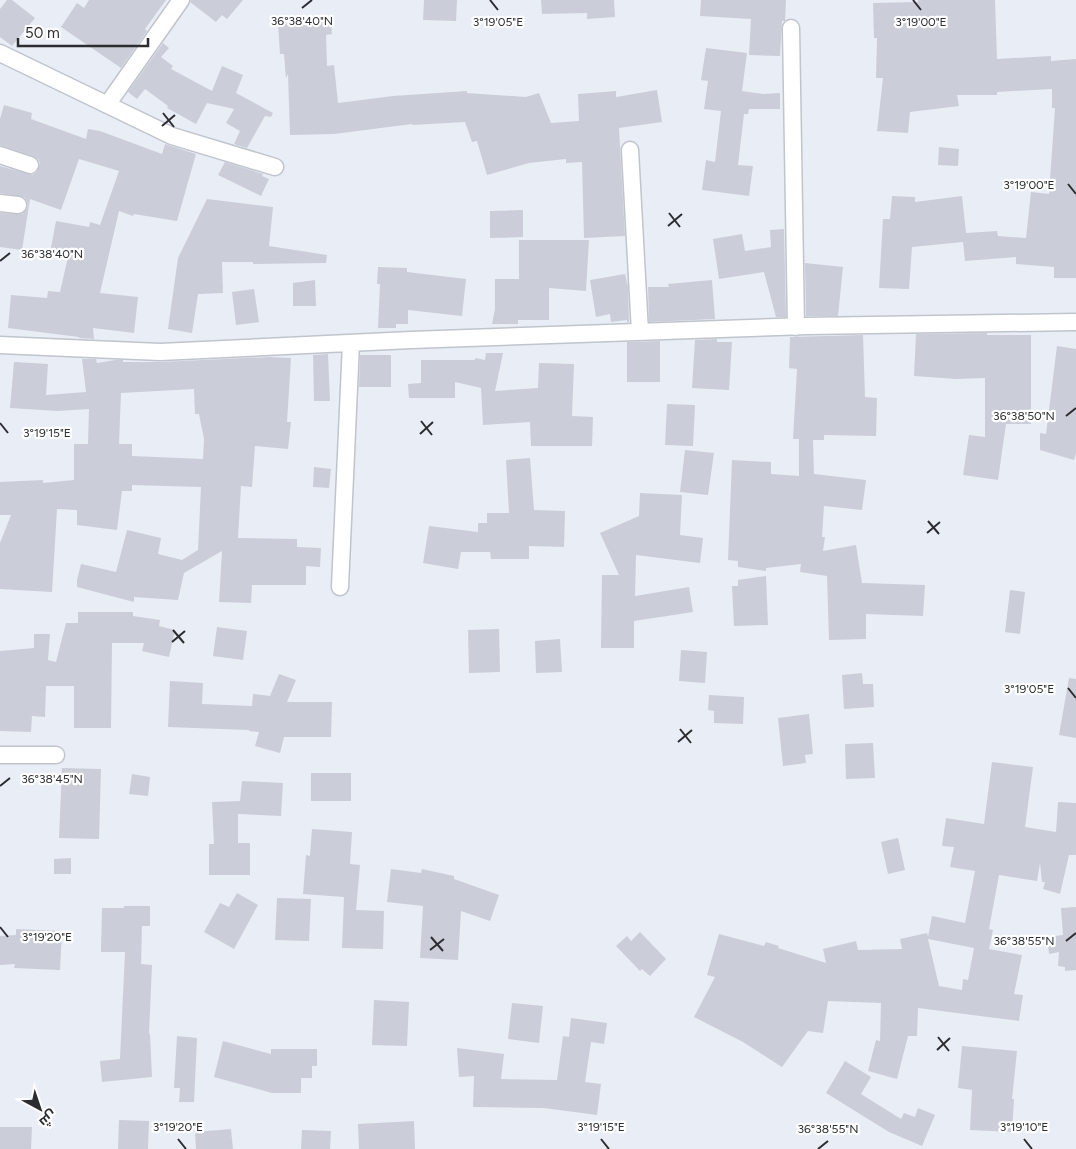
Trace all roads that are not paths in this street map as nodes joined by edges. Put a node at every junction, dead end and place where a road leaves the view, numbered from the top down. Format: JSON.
{"nodes":[{"id":1,"x":181,"y":0,"type":"edge"},
{"id":2,"x":791,"y":28,"type":"dead end"},
{"id":3,"x":0,"y":53,"type":"edge"},
{"id":4,"x":107,"y":105,"type":"junction"},
{"id":5,"x":630,"y":150,"type":"dead end"},
{"id":6,"x":0,"y":155,"type":"edge"},
{"id":7,"x":30,"y":165,"type":"dead end"},
{"id":8,"x":275,"y":167,"type":"dead end"},
{"id":9,"x":0,"y":203,"type":"edge"},
{"id":10,"x":18,"y":205,"type":"dead end"},
{"id":11,"x":1076,"y":322,"type":"edge"},
{"id":12,"x":796,"y":327,"type":"junction"},
{"id":13,"x":640,"y":332,"type":"junction"},
{"id":14,"x":351,"y":343,"type":"junction"},
{"id":15,"x":0,"y":345,"type":"edge"},
{"id":16,"x":340,"y":587,"type":"dead end"},
{"id":17,"x":0,"y":755,"type":"edge"},
{"id":18,"x":56,"y":755,"type":"dead end"}],
"edges":[{"from":1,"to":4,"type":"street"},
{"from":2,"to":12,"type":"street"},
{"from":3,"to":4,"type":"street"},
{"from":4,"to":8,"type":"street"},
{"from":5,"to":13,"type":"street"},
{"from":6,"to":7,"type":"street"},
{"from":9,"to":10,"type":"street"},
{"from":11,"to":12,"type":"street"},
{"from":12,"to":13,"type":"street"},
{"from":13,"to":14,"type":"street"},
{"from":14,"to":15,"type":"street"},
{"from":14,"to":16,"type":"street"},
{"from":17,"to":18,"type":"street"}]}
